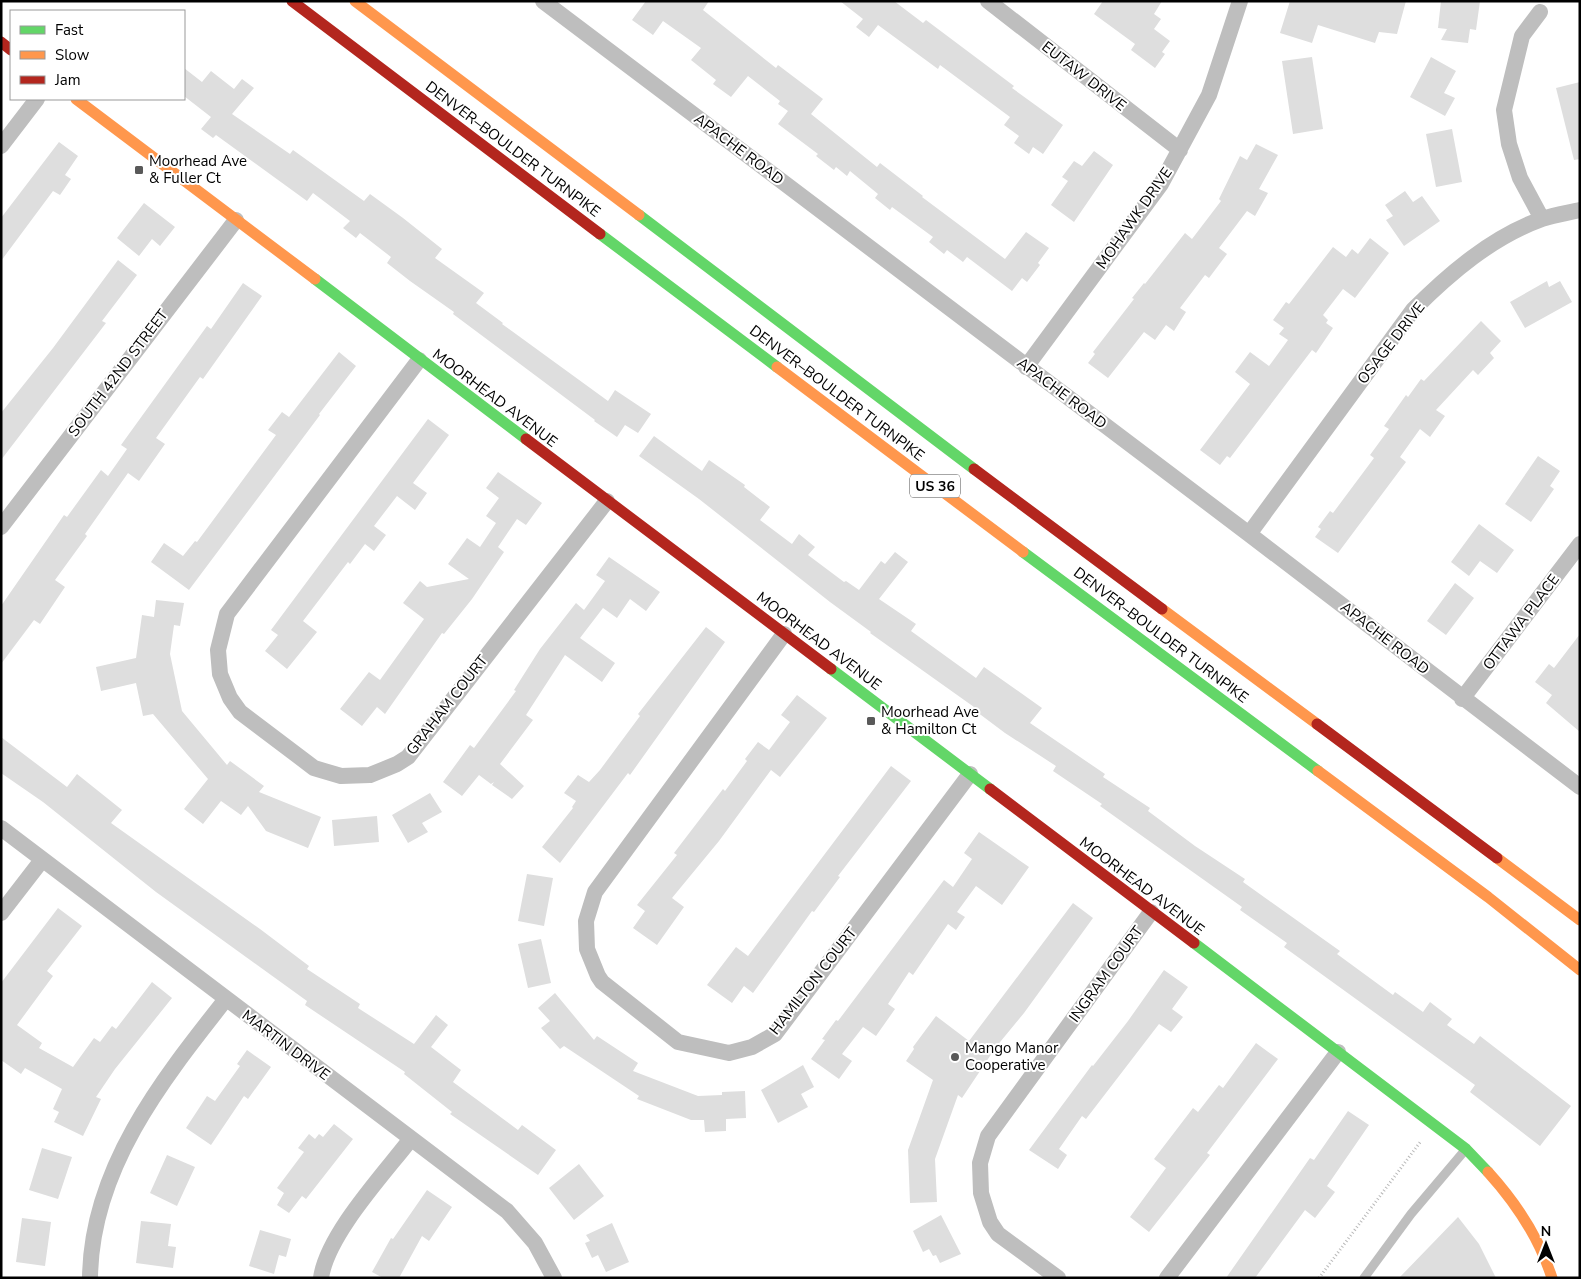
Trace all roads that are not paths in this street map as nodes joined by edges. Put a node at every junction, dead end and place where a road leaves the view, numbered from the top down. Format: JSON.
{"nodes":[{"id":1,"x":292,"y":1,"type":"edge"},
{"id":2,"x":355,"y":1,"type":"edge"},
{"id":3,"x":544,"y":1,"type":"edge"},
{"id":4,"x":988,"y":1,"type":"edge"},
{"id":5,"x":1240,"y":1,"type":"edge"},
{"id":6,"x":1540,"y":12,"type":"dead end"},
{"id":7,"x":36,"y":100,"type":"edge"},
{"id":8,"x":77,"y":100,"type":"edge"},
{"id":9,"x":1,"y":146,"type":"edge"},
{"id":10,"x":1180,"y":150,"type":"junction"},
{"id":11,"x":1580,"y":210,"type":"edge"},
{"id":12,"x":1542,"y":219,"type":"junction"},
{"id":13,"x":236,"y":220,"type":"junction"},
{"id":14,"x":419,"y":360,"type":"junction"},
{"id":15,"x":1026,"y":366,"type":"junction"},
{"id":16,"x":607,"y":500,"type":"junction"},
{"id":17,"x":1,"y":527,"type":"edge"},
{"id":18,"x":1249,"y":534,"type":"junction"},
{"id":19,"x":1580,"y":544,"type":"edge"},
{"id":20,"x":784,"y":634,"type":"junction"},
{"id":21,"x":1462,"y":699,"type":"junction"},
{"id":22,"x":970,"y":774,"type":"junction"},
{"id":23,"x":1580,"y":787,"type":"edge"},
{"id":24,"x":1,"y":828,"type":"edge"},
{"id":25,"x":42,"y":860,"type":"junction"},
{"id":26,"x":1151,"y":912,"type":"junction"},
{"id":27,"x":1,"y":913,"type":"edge"},
{"id":28,"x":1580,"y":920,"type":"edge"},
{"id":29,"x":1580,"y":970,"type":"edge"},
{"id":30,"x":226,"y":999,"type":"junction"},
{"id":31,"x":1338,"y":1052,"type":"junction"},
{"id":32,"x":410,"y":1140,"type":"junction"},
{"id":33,"x":1466,"y":1149,"type":"junction"},
{"id":34,"x":90,"y":1278,"type":"edge"},
{"id":35,"x":321,"y":1278,"type":"edge"},
{"id":36,"x":554,"y":1278,"type":"edge"},
{"id":37,"x":1058,"y":1278,"type":"edge"},
{"id":38,"x":1167,"y":1278,"type":"edge"},
{"id":39,"x":1364,"y":1278,"type":"edge"},
{"id":40,"x":1552,"y":1278,"type":"edge"}],
"edges":[{"from":1,"to":29,"type":"main road","name":"DENVER–BOULDER TURNPIKE","number":"US 36"},
{"from":2,"to":28,"type":"main road","name":"DENVER–BOULDER TURNPIKE","number":"US 36"},
{"from":3,"to":15,"type":"street","name":"APACHE ROAD"},
{"from":4,"to":10,"type":"street","name":"EUTAW DRIVE"},
{"from":5,"to":10,"type":"street","name":"MOHAWK DRIVE"},
{"from":6,"to":12,"type":"street"},
{"from":7,"to":9,"type":"street"},
{"from":8,"to":13,"type":"main road","name":"MOORHEAD AVENUE"},
{"from":10,"to":15,"type":"street","name":"MOHAWK DRIVE"},
{"from":11,"to":12,"type":"street","name":"OSAGE DRIVE"},
{"from":12,"to":18,"type":"street","name":"OSAGE DRIVE"},
{"from":13,"to":14,"type":"main road","name":"MOORHEAD AVENUE"},
{"from":13,"to":17,"type":"street","name":"SOUTH 42ND STREET"},
{"from":14,"to":16,"type":"main road","name":"MOORHEAD AVENUE"},
{"from":14,"to":16,"type":"street","name":"GRAHAM COURT"},
{"from":15,"to":18,"type":"street","name":"APACHE ROAD"},
{"from":16,"to":20,"type":"main road","name":"MOORHEAD AVENUE"},
{"from":18,"to":21,"type":"street","name":"APACHE ROAD"},
{"from":19,"to":21,"type":"street","name":"OTTAWA PLACE"},
{"from":20,"to":22,"type":"main road","name":"MOORHEAD AVENUE"},
{"from":20,"to":22,"type":"street","name":"HAMILTON COURT"},
{"from":21,"to":23,"type":"street","name":"APACHE ROAD"},
{"from":22,"to":26,"type":"main road","name":"MOORHEAD AVENUE"},
{"from":24,"to":25,"type":"street","name":"MARTIN DRIVE"},
{"from":25,"to":27,"type":"street"},
{"from":25,"to":30,"type":"street","name":"MARTIN DRIVE"},
{"from":26,"to":31,"type":"main road","name":"MOORHEAD AVENUE"},
{"from":26,"to":37,"type":"street","name":"INGRAM COURT"},
{"from":30,"to":32,"type":"street","name":"MARTIN DRIVE"},
{"from":30,"to":34,"type":"street"},
{"from":31,"to":33,"type":"main road","name":"MOORHEAD AVENUE"},
{"from":31,"to":38,"type":"street"},
{"from":32,"to":35,"type":"street"},
{"from":32,"to":36,"type":"street","name":"MARTIN DRIVE"},
{"from":33,"to":39,"type":"lane"},
{"from":33,"to":40,"type":"main road","name":"MOORHEAD AVENUE"}]}
